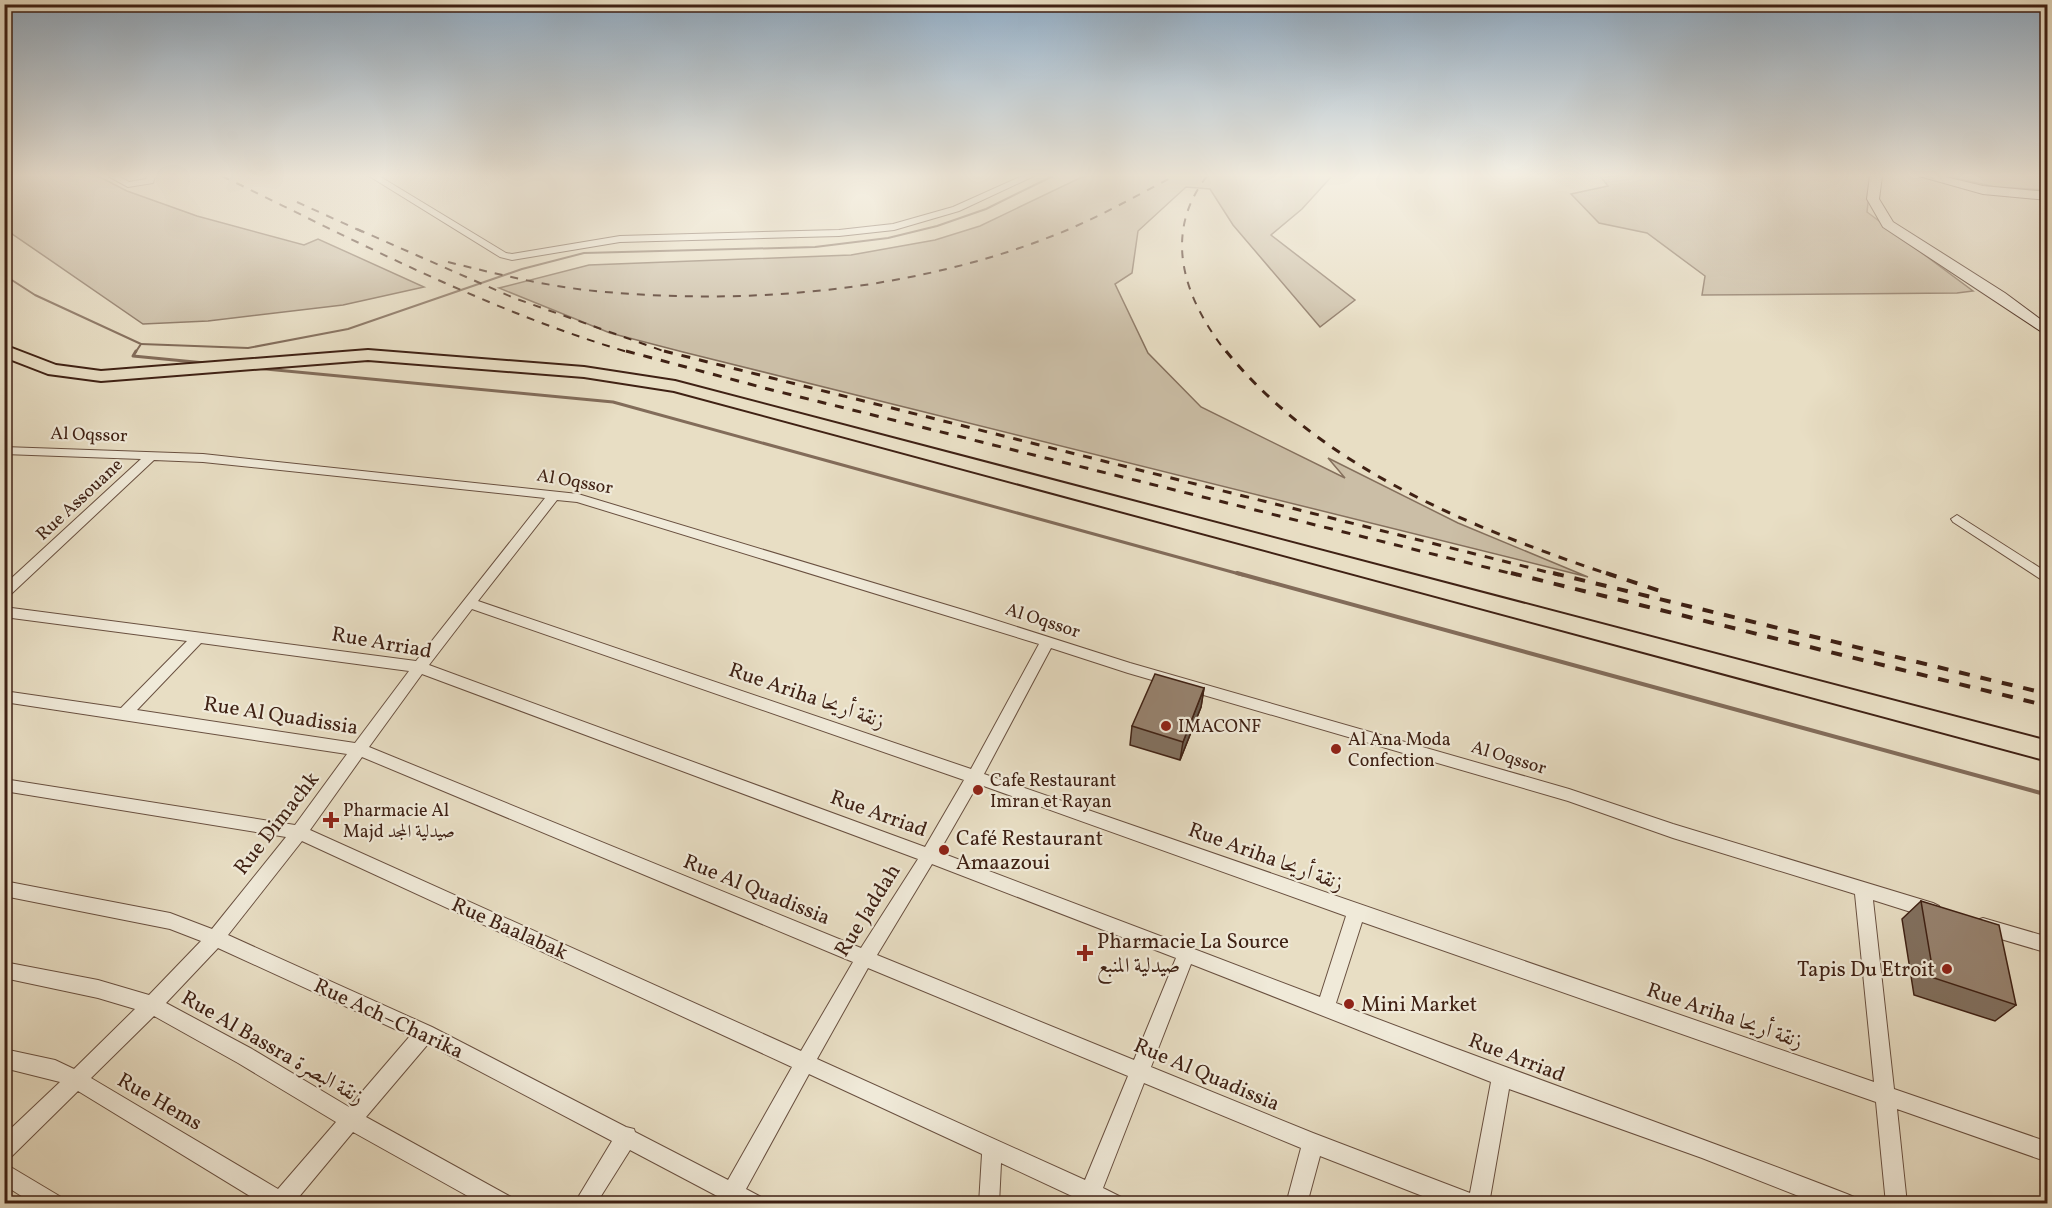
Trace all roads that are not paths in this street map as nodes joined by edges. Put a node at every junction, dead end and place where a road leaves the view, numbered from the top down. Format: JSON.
{"nodes":[{"id":1,"x":466,"y":232,"type":"edge"},
{"id":2,"x":838,"y":232,"type":"edge"},
{"id":3,"x":1901,"y":232,"type":"edge"},
{"id":4,"x":2048,"y":332,"type":"edge"},
{"id":5,"x":4,"y":350,"type":"edge"},
{"id":6,"x":4,"y":450,"type":"edge"},
{"id":7,"x":151,"y":456,"type":"junction"},
{"id":8,"x":554,"y":496,"type":"junction"},
{"id":9,"x":1957,"y":519,"type":"dead end"},
{"id":10,"x":2048,"y":580,"type":"edge"},
{"id":11,"x":4,"y":592,"type":"edge"},
{"id":12,"x":469,"y":603,"type":"junction"},
{"id":13,"x":4,"y":612,"type":"edge"},
{"id":14,"x":198,"y":637,"type":"junction"},
{"id":15,"x":1048,"y":641,"type":"junction"},
{"id":16,"x":419,"y":667,"type":"junction"},
{"id":17,"x":4,"y":696,"type":"edge"},
{"id":18,"x":124,"y":714,"type":"junction"},
{"id":19,"x":360,"y":750,"type":"junction"},
{"id":20,"x":2048,"y":751,"type":"edge"},
{"id":21,"x":973,"y":776,"type":"junction"},
{"id":22,"x":4,"y":785,"type":"edge"},
{"id":23,"x":299,"y":832,"type":"junction"},
{"id":24,"x":929,"y":855,"type":"junction"},
{"id":25,"x":4,"y":888,"type":"edge"},
{"id":26,"x":1863,"y":888,"type":"junction"},
{"id":27,"x":1356,"y":912,"type":"junction"},
{"id":28,"x":1948,"y":916,"type":"edge"},
{"id":29,"x":1970,"y":922,"type":"edge"},
{"id":30,"x":215,"y":938,"type":"junction"},
{"id":31,"x":2048,"y":945,"type":"edge"},
{"id":32,"x":1187,"y":951,"type":"junction"},
{"id":33,"x":865,"y":958,"type":"junction"},
{"id":34,"x":4,"y":970,"type":"edge"},
{"id":35,"x":152,"y":1005,"type":"junction"},
{"id":36,"x":1326,"y":1007,"type":"junction"},
{"id":37,"x":425,"y":1033,"type":"junction"},
{"id":38,"x":4,"y":1058,"type":"edge"},
{"id":39,"x":805,"y":1062,"type":"junction"},
{"id":40,"x":1139,"y":1071,"type":"junction"},
{"id":41,"x":1502,"y":1077,"type":"junction"},
{"id":42,"x":77,"y":1080,"type":"junction"},
{"id":43,"x":1884,"y":1094,"type":"junction"},
{"id":44,"x":349,"y":1119,"type":"junction"},
{"id":45,"x":627,"y":1136,"type":"junction"},
{"id":46,"x":1313,"y":1143,"type":"junction"},
{"id":47,"x":992,"y":1149,"type":"junction"},
{"id":48,"x":4,"y":1150,"type":"edge"},
{"id":49,"x":2048,"y":1152,"type":"edge"},
{"id":50,"x":4,"y":1173,"type":"edge"},
{"id":51,"x":1091,"y":1192,"type":"junction"},
{"id":52,"x":729,"y":1198,"type":"edge"},
{"id":53,"x":54,"y":1203,"type":"edge"},
{"id":54,"x":281,"y":1203,"type":"edge"},
{"id":55,"x":504,"y":1203,"type":"edge"},
{"id":56,"x":584,"y":1203,"type":"edge"},
{"id":57,"x":754,"y":1203,"type":"edge"},
{"id":58,"x":989,"y":1203,"type":"edge"},
{"id":59,"x":1114,"y":1203,"type":"edge"},
{"id":60,"x":1296,"y":1203,"type":"edge"},
{"id":61,"x":1471,"y":1203,"type":"edge"},
{"id":62,"x":1478,"y":1203,"type":"edge"},
{"id":63,"x":1847,"y":1203,"type":"edge"},
{"id":64,"x":1897,"y":1203,"type":"edge"}],
"edges":[{"from":1,"to":2,"type":"street"},
{"from":3,"to":4,"type":"street"},
{"from":5,"to":20,"type":"main road"},
{"from":6,"to":7,"type":"street","name":"Al Oqssor"},
{"from":7,"to":8,"type":"street","name":"Al Oqssor"},
{"from":7,"to":11,"type":"street","name":"Rue Assouane"},
{"from":8,"to":12,"type":"street","name":"Rue Dimachk"},
{"from":8,"to":15,"type":"street","name":"Al Oqssor"},
{"from":9,"to":10,"type":"street"},
{"from":12,"to":16,"type":"street","name":"Rue Dimachk"},
{"from":12,"to":21,"type":"street","name":"Rue Ariha زنقة أريحا"},
{"from":13,"to":14,"type":"street","name":"Rue Arriad"},
{"from":14,"to":16,"type":"street","name":"Rue Arriad"},
{"from":14,"to":18,"type":"street"},
{"from":15,"to":21,"type":"street","name":"Rue Jaddah"},
{"from":15,"to":26,"type":"street","name":"Al Oqssor"},
{"from":16,"to":19,"type":"street","name":"Rue Dimachk"},
{"from":16,"to":24,"type":"street","name":"Rue Arriad"},
{"from":17,"to":18,"type":"street","name":"Rue Al Quadissia"},
{"from":18,"to":19,"type":"street","name":"Rue Al Quadissia"},
{"from":19,"to":23,"type":"street","name":"Rue Dimachk"},
{"from":19,"to":33,"type":"street","name":"Rue Al Quadissia"},
{"from":21,"to":24,"type":"street","name":"Rue Jaddah"},
{"from":21,"to":27,"type":"street","name":"Rue Ariha زنقة أريحا"},
{"from":22,"to":23,"type":"street","name":"Rue Baalabak"},
{"from":23,"to":30,"type":"street","name":"Rue Dimachk"},
{"from":23,"to":39,"type":"street","name":"Rue Baalabak"},
{"from":24,"to":32,"type":"street","name":"Rue Arriad"},
{"from":24,"to":33,"type":"street","name":"Rue Jaddah"},
{"from":25,"to":30,"type":"street","name":"Rue Ach–Charika"},
{"from":26,"to":28,"type":"street","name":"Al Oqssor"},
{"from":26,"to":43,"type":"street"},
{"from":27,"to":36,"type":"street"},
{"from":27,"to":43,"type":"street","name":"Rue Ariha زنقة أريحا"},
{"from":29,"to":31,"type":"street"},
{"from":30,"to":35,"type":"street","name":"Rue Dimachk"},
{"from":30,"to":37,"type":"street","name":"Rue Ach–Charika"},
{"from":32,"to":36,"type":"street","name":"Rue Arriad"},
{"from":32,"to":40,"type":"street"},
{"from":33,"to":39,"type":"street","name":"Rue Jaddah"},
{"from":33,"to":40,"type":"street","name":"Rue Al Quadissia"},
{"from":34,"to":35,"type":"street","name":"Rue Al Bassra زنقة البصرة"},
{"from":35,"to":42,"type":"street","name":"Rue Dimachk"},
{"from":35,"to":44,"type":"street","name":"Rue Al Bassra زنقة البصرة"},
{"from":36,"to":41,"type":"street","name":"Rue Arriad"},
{"from":37,"to":44,"type":"street"},
{"from":37,"to":45,"type":"street","name":"Rue Ach–Charika"},
{"from":38,"to":42,"type":"street","name":"Rue Hems"},
{"from":39,"to":47,"type":"street","name":"Rue Baalabak"},
{"from":39,"to":52,"type":"street","name":"Rue Jaddah"},
{"from":40,"to":46,"type":"street","name":"Rue Al Quadissia"},
{"from":40,"to":51,"type":"street"},
{"from":41,"to":62,"type":"street"},
{"from":41,"to":63,"type":"street","name":"Rue Arriad"},
{"from":42,"to":48,"type":"street","name":"Rue Dimachk"},
{"from":42,"to":54,"type":"street","name":"Rue Hems"},
{"from":43,"to":49,"type":"street","name":"Rue Ariha زنقة أريحا"},
{"from":43,"to":64,"type":"street"},
{"from":44,"to":54,"type":"street"},
{"from":44,"to":55,"type":"street","name":"Rue Al Bassra زنقة البصرة"},
{"from":45,"to":52,"type":"street","name":"Rue Ach–Charika"},
{"from":45,"to":56,"type":"street"},
{"from":46,"to":60,"type":"street"},
{"from":46,"to":61,"type":"street","name":"Rue Al Quadissia"},
{"from":47,"to":51,"type":"street","name":"Rue Baalabak"},
{"from":47,"to":58,"type":"street"},
{"from":50,"to":53,"type":"street"},
{"from":51,"to":59,"type":"street","name":"Rue Baalabak"},
{"from":52,"to":57,"type":"street","name":"Rue Ach–Charika"}]}
